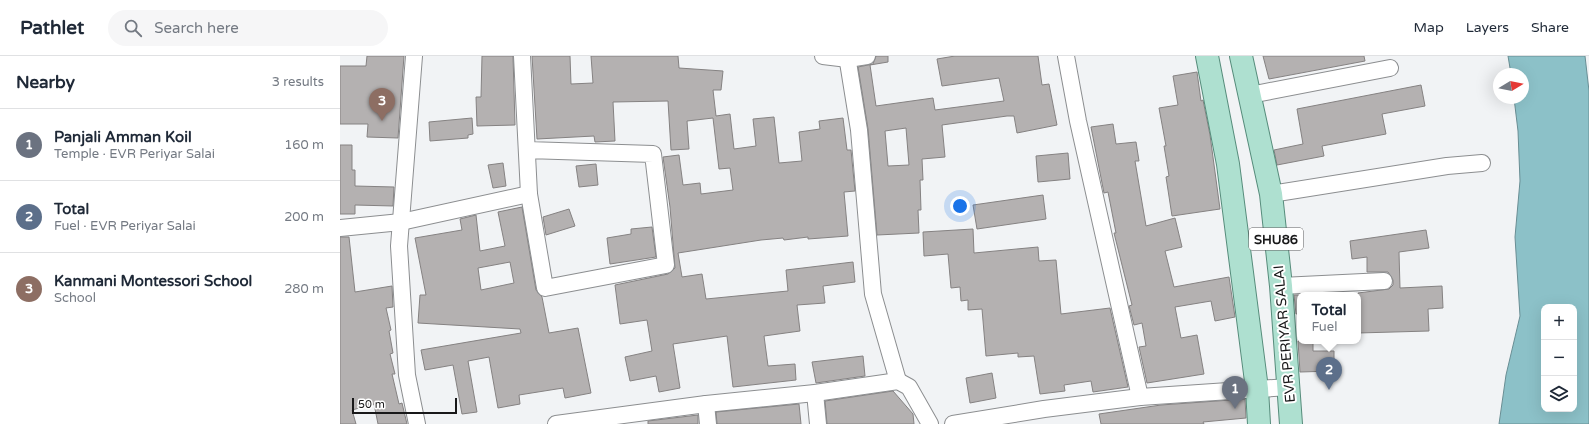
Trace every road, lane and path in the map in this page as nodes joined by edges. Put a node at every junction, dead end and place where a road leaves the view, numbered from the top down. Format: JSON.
{"nodes":[{"id":1,"x":414,"y":56,"type":"edge"},
{"id":2,"x":522,"y":56,"type":"edge"},
{"id":3,"x":823,"y":56,"type":"edge"},
{"id":4,"x":867,"y":56,"type":"edge"},
{"id":5,"x":1066,"y":56,"type":"edge"},
{"id":6,"x":1207,"y":56,"type":"edge"},
{"id":7,"x":1241,"y":56,"type":"edge"},
{"id":8,"x":848,"y":57,"type":"edge"},
{"id":9,"x":1390,"y":68,"type":"dead end"},
{"id":10,"x":1250,"y":95,"type":"junction"},
{"id":11,"x":527,"y":150,"type":"junction"},
{"id":12,"x":1482,"y":163,"type":"dead end"},
{"id":13,"x":529,"y":194,"type":"junction"},
{"id":14,"x":1271,"y":194,"type":"junction"},
{"id":15,"x":401,"y":222,"type":"junction"},
{"id":16,"x":340,"y":228,"type":"edge"},
{"id":17,"x":1384,"y":281,"type":"dead end"},
{"id":18,"x":1281,"y":286,"type":"junction"},
{"id":19,"x":898,"y":381,"type":"junction"},
{"id":20,"x":1288,"y":387,"type":"junction"},
{"id":21,"x":1257,"y":389,"type":"junction"},
{"id":22,"x":815,"y":393,"type":"junction"},
{"id":23,"x":1140,"y":397,"type":"junction"},
{"id":24,"x":706,"y":404,"type":"junction"},
{"id":25,"x":1045,"y":417,"type":"edge"},
{"id":26,"x":417,"y":424,"type":"edge"},
{"id":27,"x":556,"y":424,"type":"edge"},
{"id":28,"x":708,"y":424,"type":"edge"},
{"id":29,"x":818,"y":424,"type":"edge"},
{"id":30,"x":930,"y":424,"type":"edge"},
{"id":31,"x":954,"y":424,"type":"edge"},
{"id":32,"x":1258,"y":424,"type":"edge"},
{"id":33,"x":1291,"y":424,"type":"edge"}],
"edges":[{"from":1,"to":15,"type":"street"},
{"from":2,"to":11,"type":"street"},
{"from":3,"to":8,"type":"street"},
{"from":4,"to":8,"type":"street"},
{"from":5,"to":23,"type":"street"},
{"from":6,"to":21,"type":"main road","number":"SHU86"},
{"from":7,"to":10,"type":"main road","name":"EVR PERIYAR SALAI","number":"SHU86"},
{"from":8,"to":19,"type":"street"},
{"from":9,"to":10,"type":"street"},
{"from":10,"to":14,"type":"main road","name":"EVR PERIYAR SALAI","number":"SHU86"},
{"from":11,"to":13,"type":"street"},
{"from":11,"to":13,"type":"street"},
{"from":12,"to":14,"type":"street"},
{"from":13,"to":15,"type":"street"},
{"from":14,"to":18,"type":"main road","name":"EVR PERIYAR SALAI","number":"SHU86"},
{"from":15,"to":16,"type":"street"},
{"from":15,"to":26,"type":"street"},
{"from":17,"to":18,"type":"street"},
{"from":18,"to":20,"type":"main road","name":"EVR PERIYAR SALAI","number":"SHU86"},
{"from":19,"to":22,"type":"street"},
{"from":19,"to":30,"type":"street"},
{"from":20,"to":21,"type":"street"},
{"from":20,"to":33,"type":"main road","name":"EVR PERIYAR SALAI","number":"SHU86"},
{"from":21,"to":23,"type":"street"},
{"from":21,"to":32,"type":"main road","number":"SHU86"},
{"from":22,"to":24,"type":"street"},
{"from":22,"to":29,"type":"street"},
{"from":23,"to":25,"type":"street"},
{"from":24,"to":27,"type":"street"},
{"from":24,"to":28,"type":"street"},
{"from":25,"to":31,"type":"street"}]}
